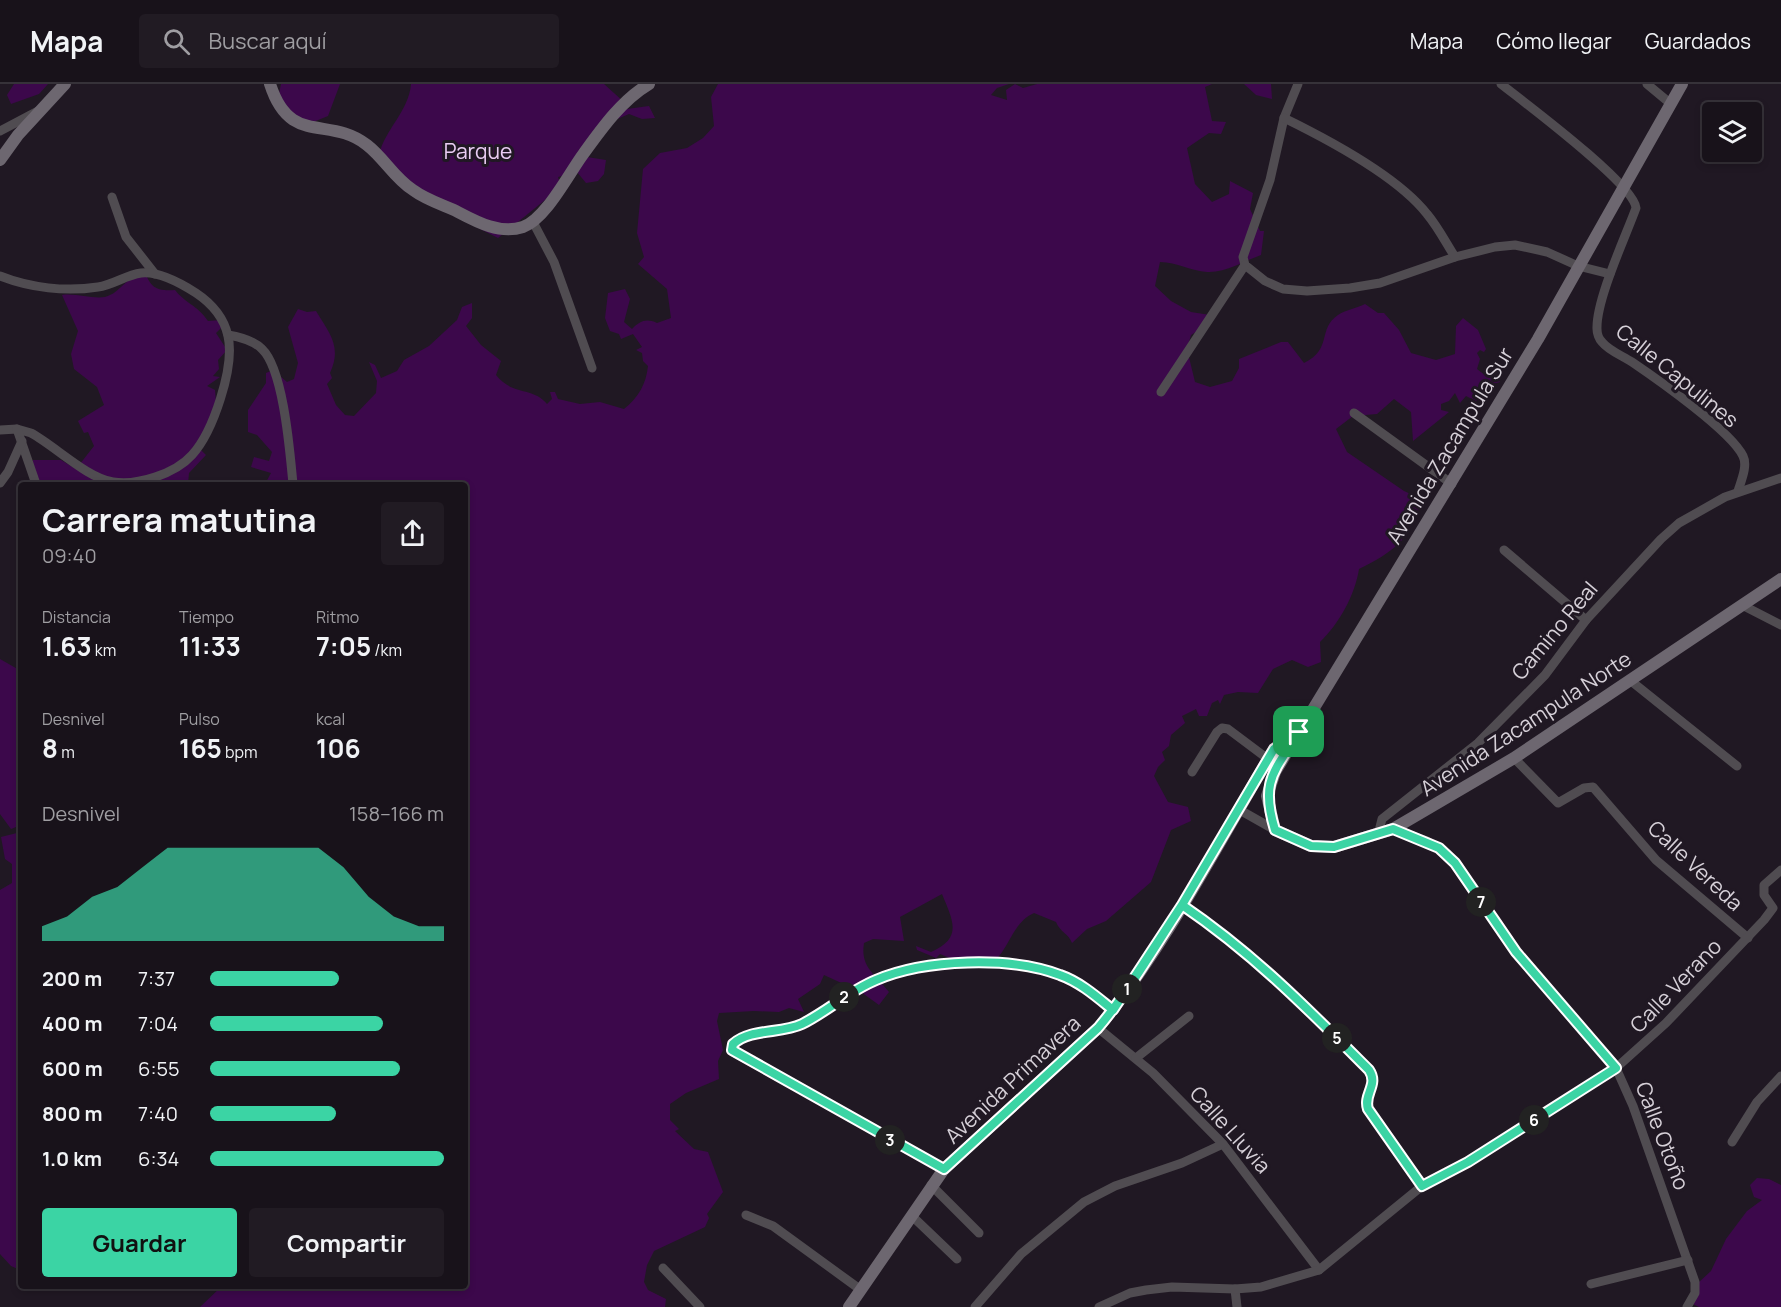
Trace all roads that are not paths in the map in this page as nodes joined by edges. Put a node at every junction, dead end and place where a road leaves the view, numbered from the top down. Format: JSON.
{"nodes":[{"id":1,"x":65,"y":84,"type":"edge"},
{"id":2,"x":270,"y":84,"type":"edge"},
{"id":3,"x":649,"y":84,"type":"edge"},
{"id":4,"x":1298,"y":84,"type":"edge"},
{"id":5,"x":1501,"y":84,"type":"edge"},
{"id":6,"x":1647,"y":84,"type":"edge"},
{"id":7,"x":1682,"y":84,"type":"edge"},
{"id":8,"x":1671,"y":104,"type":"junction"},
{"id":9,"x":41,"y":110,"type":"junction"},
{"id":10,"x":1284,"y":118,"type":"junction"},
{"id":11,"x":0,"y":131,"type":"edge"},
{"id":12,"x":0,"y":160,"type":"edge"},
{"id":13,"x":1623,"y":187,"type":"junction"},
{"id":14,"x":112,"y":197,"type":"dead end"},
{"id":15,"x":533,"y":222,"type":"junction"},
{"id":16,"x":1455,"y":257,"type":"junction"},
{"id":17,"x":1245,"y":265,"type":"junction"},
{"id":18,"x":1578,"y":266,"type":"junction"},
{"id":19,"x":155,"y":274,"type":"junction"},
{"id":20,"x":1610,"y":274,"type":"junction"},
{"id":21,"x":0,"y":276,"type":"edge"},
{"id":22,"x":228,"y":335,"type":"junction"},
{"id":23,"x":592,"y":368,"type":"dead end"},
{"id":24,"x":1161,"y":392,"type":"dead end"},
{"id":25,"x":1354,"y":413,"type":"dead end"},
{"id":26,"x":18,"y":429,"type":"junction"},
{"id":27,"x":0,"y":430,"type":"edge"},
{"id":28,"x":22,"y":441,"type":"junction"},
{"id":29,"x":1781,"y":478,"type":"edge"},
{"id":30,"x":35,"y":482,"type":"edge"},
{"id":31,"x":293,"y":482,"type":"edge"},
{"id":32,"x":0,"y":483,"type":"edge"},
{"id":33,"x":1452,"y":484,"type":"junction"},
{"id":34,"x":1738,"y":491,"type":"junction"},
{"id":35,"x":1504,"y":550,"type":"dead end"},
{"id":36,"x":1781,"y":579,"type":"edge"},
{"id":37,"x":1742,"y":605,"type":"junction"},
{"id":38,"x":1586,"y":620,"type":"junction"},
{"id":39,"x":1781,"y":625,"type":"edge"},
{"id":40,"x":1631,"y":681,"type":"junction"},
{"id":41,"x":1299,"y":732,"type":"junction"},
{"id":42,"x":1514,"y":758,"type":"junction"},
{"id":43,"x":1268,"y":759,"type":"junction"},
{"id":44,"x":1737,"y":766,"type":"dead end"},
{"id":45,"x":1192,"y":772,"type":"dead end"},
{"id":46,"x":1238,"y":808,"type":"junction"},
{"id":47,"x":1393,"y":829,"type":"junction"},
{"id":48,"x":1275,"y":830,"type":"junction"},
{"id":49,"x":1378,"y":835,"type":"junction"},
{"id":50,"x":1781,"y":870,"type":"edge"},
{"id":51,"x":1182,"y":905,"type":"junction"},
{"id":52,"x":1777,"y":911,"type":"edge"},
{"id":53,"x":1748,"y":938,"type":"junction"},
{"id":54,"x":1113,"y":1010,"type":"junction"},
{"id":55,"x":1189,"y":1016,"type":"dead end"},
{"id":56,"x":1098,"y":1028,"type":"junction"},
{"id":57,"x":1136,"y":1058,"type":"junction"},
{"id":58,"x":1616,"y":1068,"type":"junction"},
{"id":59,"x":1781,"y":1076,"type":"edge"},
{"id":60,"x":1732,"y":1142,"type":"dead end"},
{"id":61,"x":1223,"y":1144,"type":"junction"},
{"id":62,"x":944,"y":1169,"type":"junction"},
{"id":63,"x":931,"y":1185,"type":"junction"},
{"id":64,"x":1422,"y":1186,"type":"junction"},
{"id":65,"x":746,"y":1215,"type":"dead end"},
{"id":66,"x":912,"y":1216,"type":"junction"},
{"id":67,"x":979,"y":1233,"type":"dead end"},
{"id":68,"x":957,"y":1259,"type":"dead end"},
{"id":69,"x":1688,"y":1260,"type":"junction"},
{"id":70,"x":663,"y":1268,"type":"dead end"},
{"id":71,"x":1319,"y":1270,"type":"junction"},
{"id":72,"x":1591,"y":1284,"type":"dead end"},
{"id":73,"x":1235,"y":1289,"type":"junction"},
{"id":74,"x":861,"y":1290,"type":"junction"},
{"id":75,"x":700,"y":1307,"type":"edge"},
{"id":76,"x":849,"y":1307,"type":"edge"},
{"id":77,"x":975,"y":1307,"type":"edge"},
{"id":78,"x":1100,"y":1307,"type":"edge"},
{"id":79,"x":1237,"y":1307,"type":"edge"},
{"id":80,"x":1687,"y":1307,"type":"edge"}],
"edges":[{"from":1,"to":9,"type":"main road"},
{"from":2,"to":15,"type":"main road"},
{"from":3,"to":15,"type":"main road"},
{"from":4,"to":10,"type":"street"},
{"from":5,"to":13,"type":"street"},
{"from":6,"to":8,"type":"street"},
{"from":7,"to":8,"type":"main road","name":"Avenida Zacampula Sur"},
{"from":8,"to":13,"type":"main road","name":"Avenida Zacampula Sur"},
{"from":9,"to":11,"type":"street"},
{"from":9,"to":12,"type":"main road"},
{"from":10,"to":16,"type":"street"},
{"from":10,"to":17,"type":"street"},
{"from":13,"to":18,"type":"main road","name":"Avenida Zacampula Sur"},
{"from":13,"to":20,"type":"street","name":"Calle Capulines"},
{"from":14,"to":19,"type":"street"},
{"from":15,"to":23,"type":"street"},
{"from":16,"to":17,"type":"street"},
{"from":16,"to":18,"type":"street"},
{"from":17,"to":24,"type":"street"},
{"from":18,"to":20,"type":"street"},
{"from":18,"to":33,"type":"main road","name":"Avenida Zacampula Sur"},
{"from":19,"to":21,"type":"street"},
{"from":19,"to":22,"type":"street"},
{"from":20,"to":34,"type":"street","name":"Calle Capulines"},
{"from":22,"to":26,"type":"street"},
{"from":22,"to":31,"type":"street"},
{"from":25,"to":33,"type":"street"},
{"from":26,"to":27,"type":"street"},
{"from":26,"to":28,"type":"street"},
{"from":28,"to":30,"type":"street"},
{"from":28,"to":32,"type":"street"},
{"from":29,"to":34,"type":"street","name":"Camino Real"},
{"from":33,"to":41,"type":"main road","name":"Avenida Zacampula Sur"},
{"from":34,"to":38,"type":"street","name":"Camino Real"},
{"from":35,"to":38,"type":"street"},
{"from":36,"to":37,"type":"main road","name":"Avenida Zacampula Norte"},
{"from":37,"to":39,"type":"street"},
{"from":37,"to":40,"type":"main road","name":"Avenida Zacampula Norte"},
{"from":38,"to":49,"type":"street","name":"Camino Real"},
{"from":40,"to":42,"type":"main road","name":"Avenida Zacampula Norte"},
{"from":40,"to":44,"type":"street"},
{"from":41,"to":43,"type":"main road","name":"Avenida Primavera"},
{"from":41,"to":48,"type":"main road","name":"Avenida Zacampula Sur"},
{"from":42,"to":47,"type":"main road","name":"Avenida Zacampula Norte"},
{"from":42,"to":53,"type":"street","name":"Calle Vereda"},
{"from":43,"to":45,"type":"street"},
{"from":43,"to":46,"type":"main road","name":"Avenida Primavera"},
{"from":46,"to":48,"type":"street"},
{"from":46,"to":51,"type":"main road","name":"Avenida Primavera"},
{"from":47,"to":49,"type":"main road","name":"Avenida Zacampula Norte"},
{"from":47,"to":58,"type":"street","name":"Calle Otoño"},
{"from":48,"to":49,"type":"main road","name":"Avenida Zacampula Norte"},
{"from":50,"to":52,"type":"street","name":"Calle Verano"},
{"from":51,"to":54,"type":"main road","name":"Avenida Primavera"},
{"from":51,"to":64,"type":"street"},
{"from":52,"to":53,"type":"street","name":"Calle Verano"},
{"from":53,"to":58,"type":"street","name":"Calle Verano"},
{"from":54,"to":56,"type":"main road","name":"Avenida Primavera"},
{"from":54,"to":62,"type":"street"},
{"from":55,"to":57,"type":"street"},
{"from":56,"to":57,"type":"street","name":"Calle Lluvia"},
{"from":56,"to":62,"type":"main road","name":"Avenida Primavera"},
{"from":57,"to":61,"type":"street","name":"Calle Lluvia"},
{"from":58,"to":64,"type":"street","name":"Calle Verano"},
{"from":58,"to":69,"type":"street","name":"Calle Otoño"},
{"from":59,"to":60,"type":"street"},
{"from":61,"to":71,"type":"street","name":"Calle Lluvia"},
{"from":61,"to":77,"type":"street"},
{"from":62,"to":63,"type":"main road","name":"Avenida Primavera"},
{"from":63,"to":66,"type":"main road","name":"Avenida Primavera"},
{"from":63,"to":67,"type":"street"},
{"from":64,"to":71,"type":"street","name":"Calle Verano"},
{"from":65,"to":74,"type":"street"},
{"from":66,"to":68,"type":"street"},
{"from":66,"to":74,"type":"main road","name":"Avenida Primavera"},
{"from":69,"to":72,"type":"street"},
{"from":69,"to":80,"type":"street","name":"Calle Otoño"},
{"from":70,"to":75,"type":"street"},
{"from":71,"to":73,"type":"street"},
{"from":73,"to":78,"type":"street"},
{"from":73,"to":79,"type":"street"},
{"from":74,"to":76,"type":"main road","name":"Avenida Primavera"}]}
